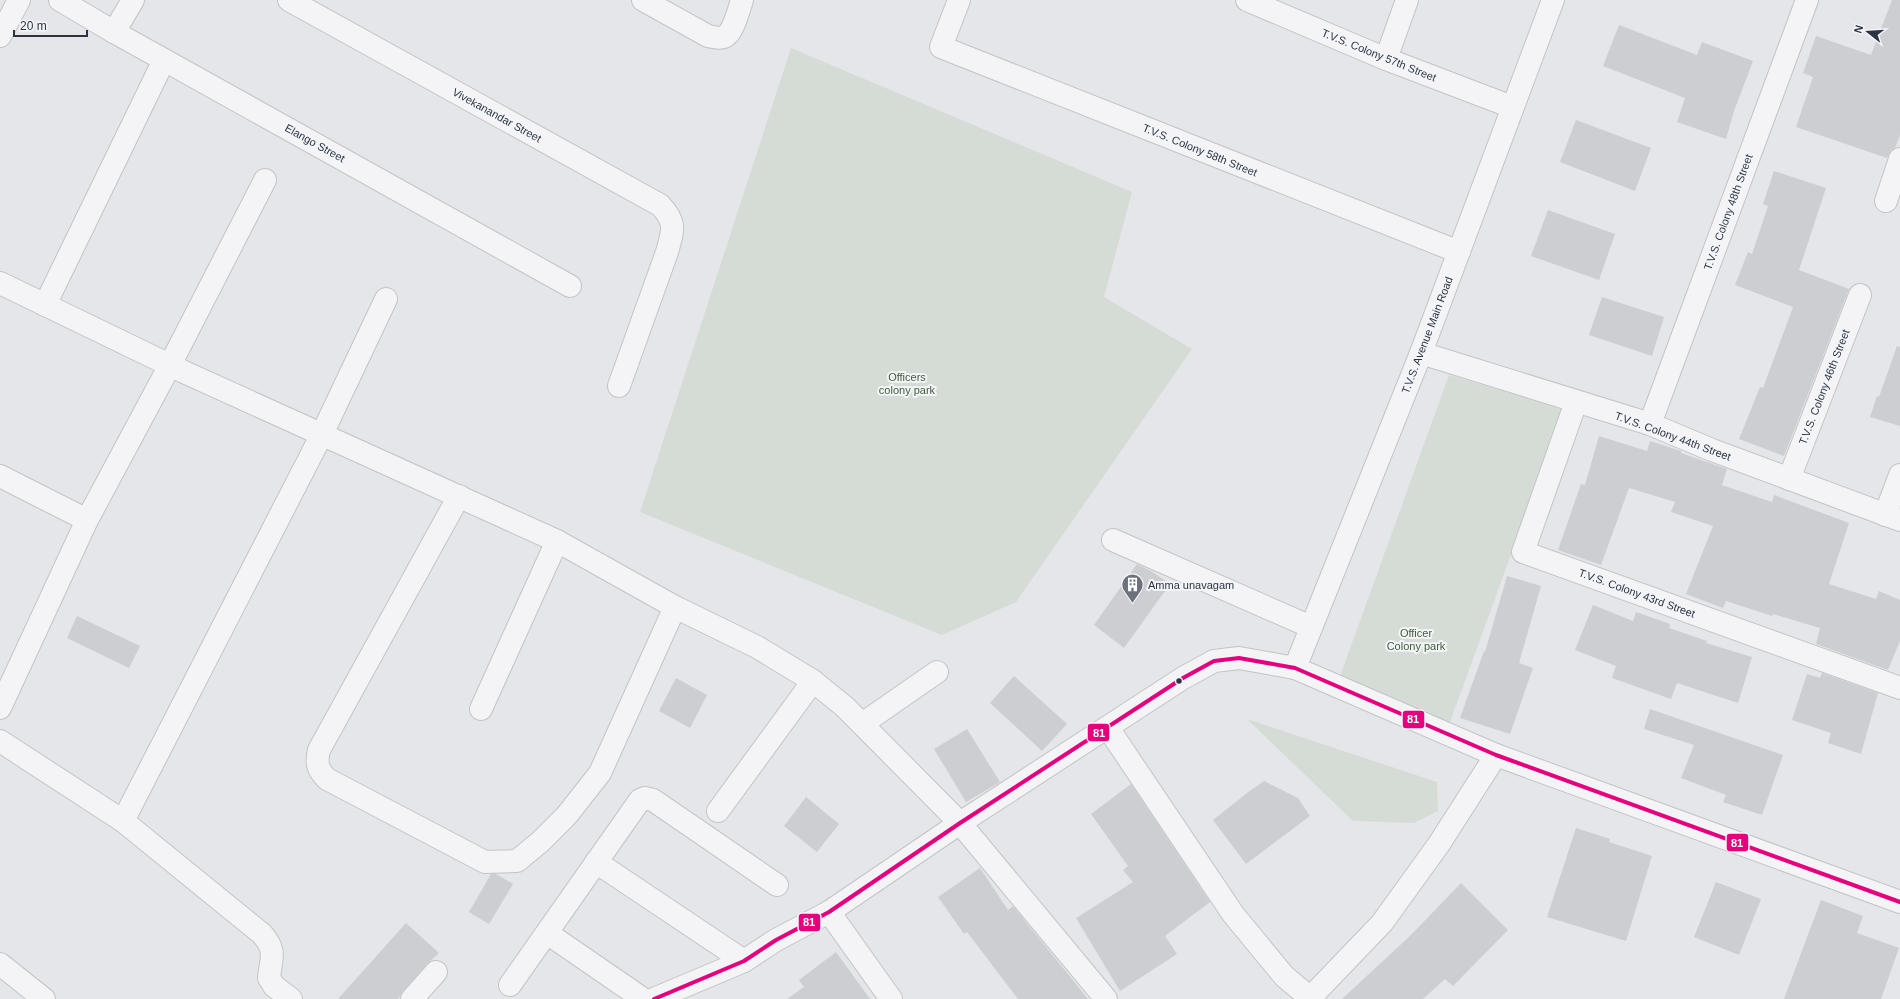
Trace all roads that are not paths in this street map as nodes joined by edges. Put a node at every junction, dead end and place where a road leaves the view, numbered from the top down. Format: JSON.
{"nodes":[{"id":1,"x":19,"y":0,"type":"edge"},
{"id":2,"x":60,"y":0,"type":"edge"},
{"id":3,"x":133,"y":0,"type":"edge"},
{"id":4,"x":289,"y":0,"type":"edge"},
{"id":5,"x":643,"y":0,"type":"edge"},
{"id":6,"x":742,"y":0,"type":"edge"},
{"id":7,"x":959,"y":0,"type":"edge"},
{"id":8,"x":1407,"y":0,"type":"edge"},
{"id":9,"x":1553,"y":0,"type":"edge"},
{"id":10,"x":1807,"y":0,"type":"edge"},
{"id":11,"x":1253,"y":1,"type":"edge"},
{"id":12,"x":114,"y":32,"type":"junction"},
{"id":13,"x":0,"y":36,"type":"edge"},
{"id":14,"x":1386,"y":59,"type":"junction"},
{"id":15,"x":164,"y":60,"type":"junction"},
{"id":16,"x":1512,"y":107,"type":"junction"},
{"id":17,"x":1900,"y":159,"type":"edge"},
{"id":18,"x":265,"y":180,"type":"dead end"},
{"id":19,"x":1886,"y":201,"type":"dead end"},
{"id":20,"x":1459,"y":252,"type":"junction"},
{"id":21,"x":0,"y":282,"type":"edge"},
{"id":22,"x":570,"y":286,"type":"dead end"},
{"id":23,"x":1860,"y":295,"type":"dead end"},
{"id":24,"x":386,"y":299,"type":"dead end"},
{"id":25,"x":46,"y":304,"type":"junction"},
{"id":26,"x":1421,"y":353,"type":"junction"},
{"id":27,"x":170,"y":365,"type":"junction"},
{"id":28,"x":619,"y":386,"type":"dead end"},
{"id":29,"x":1576,"y":402,"type":"junction"},
{"id":30,"x":1650,"y":424,"type":"junction"},
{"id":31,"x":322,"y":434,"type":"junction"},
{"id":32,"x":1900,"y":475,"type":"edge"},
{"id":33,"x":0,"y":476,"type":"edge"},
{"id":34,"x":1789,"y":479,"type":"junction"},
{"id":35,"x":459,"y":496,"type":"junction"},
{"id":36,"x":1893,"y":517,"type":"edge"},
{"id":37,"x":87,"y":520,"type":"junction"},
{"id":38,"x":1112,"y":540,"type":"dead end"},
{"id":39,"x":556,"y":541,"type":"junction"},
{"id":40,"x":675,"y":607,"type":"junction"},
{"id":41,"x":1311,"y":627,"type":"junction"},
{"id":42,"x":1295,"y":668,"type":"junction"},
{"id":43,"x":937,"y":672,"type":"dead end"},
{"id":44,"x":813,"y":681,"type":"junction"},
{"id":45,"x":1900,"y":688,"type":"edge"},
{"id":46,"x":0,"y":708,"type":"edge"},
{"id":47,"x":480,"y":709,"type":"dead end"},
{"id":48,"x":862,"y":724,"type":"junction"},
{"id":49,"x":1108,"y":728,"type":"junction"},
{"id":50,"x":0,"y":741,"type":"edge"},
{"id":51,"x":1496,"y":755,"type":"junction"},
{"id":52,"x":718,"y":811,"type":"dead end"},
{"id":53,"x":123,"y":821,"type":"junction"},
{"id":54,"x":960,"y":823,"type":"junction"},
{"id":55,"x":596,"y":862,"type":"junction"},
{"id":56,"x":777,"y":886,"type":"dead end"},
{"id":57,"x":1900,"y":902,"type":"edge"},
{"id":58,"x":829,"y":912,"type":"junction"},
{"id":59,"x":547,"y":933,"type":"junction"},
{"id":60,"x":744,"y":960,"type":"junction"},
{"id":61,"x":0,"y":964,"type":"edge"},
{"id":62,"x":436,"y":972,"type":"dead end"},
{"id":63,"x":510,"y":985,"type":"dead end"},
{"id":64,"x":1310,"y":998,"type":"edge"},
{"id":65,"x":44,"y":999,"type":"edge"},
{"id":66,"x":291,"y":999,"type":"edge"},
{"id":67,"x":412,"y":999,"type":"edge"},
{"id":68,"x":643,"y":999,"type":"edge"},
{"id":69,"x":654,"y":999,"type":"edge"},
{"id":70,"x":891,"y":999,"type":"edge"},
{"id":71,"x":1106,"y":999,"type":"edge"}],
"edges":[{"from":1,"to":13,"type":"street"},
{"from":2,"to":12,"type":"street","name":"Elango Street"},
{"from":3,"to":12,"type":"street"},
{"from":4,"to":28,"type":"street","name":"Vivekanandar Street"},
{"from":5,"to":6,"type":"street"},
{"from":7,"to":20,"type":"street","name":"T.V.S. Colony 58th Street"},
{"from":8,"to":14,"type":"street"},
{"from":9,"to":16,"type":"street","name":"T.V.S. Avenue Main Road"},
{"from":10,"to":30,"type":"street","name":"T.V.S. Colony 48th Street"},
{"from":11,"to":14,"type":"street","name":"T.V.S. Colony 57th Street"},
{"from":12,"to":15,"type":"street","name":"Elango Street"},
{"from":14,"to":16,"type":"street","name":"T.V.S. Colony 57th Street"},
{"from":15,"to":22,"type":"street","name":"Elango Street"},
{"from":15,"to":25,"type":"street"},
{"from":16,"to":20,"type":"street","name":"T.V.S. Avenue Main Road"},
{"from":17,"to":19,"type":"street"},
{"from":18,"to":27,"type":"street"},
{"from":20,"to":26,"type":"street","name":"T.V.S. Avenue Main Road"},
{"from":21,"to":25,"type":"street"},
{"from":23,"to":34,"type":"street","name":"T.V.S. Colony 46th Street"},
{"from":24,"to":31,"type":"street"},
{"from":25,"to":27,"type":"street"},
{"from":26,"to":29,"type":"street","name":"T.V.S. Colony 44th Street"},
{"from":26,"to":41,"type":"street","name":"T.V.S. Avenue Main Road"},
{"from":27,"to":31,"type":"street"},
{"from":27,"to":37,"type":"street"},
{"from":29,"to":30,"type":"street","name":"T.V.S. Colony 44th Street"},
{"from":29,"to":45,"type":"street","name":"T.V.S. Colony 43rd Street"},
{"from":30,"to":34,"type":"street","name":"T.V.S. Colony 44th Street"},
{"from":31,"to":35,"type":"street"},
{"from":31,"to":53,"type":"street"},
{"from":32,"to":36,"type":"street"},
{"from":33,"to":37,"type":"street"},
{"from":34,"to":36,"type":"street","name":"T.V.S. Colony 44th Street"},
{"from":35,"to":39,"type":"street"},
{"from":35,"to":40,"type":"street"},
{"from":37,"to":46,"type":"street"},
{"from":38,"to":41,"type":"street"},
{"from":39,"to":40,"type":"street"},
{"from":39,"to":47,"type":"street"},
{"from":40,"to":44,"type":"street"},
{"from":41,"to":42,"type":"street","name":"T.V.S. Avenue Main Road"},
{"from":42,"to":49,"type":"street"},
{"from":42,"to":51,"type":"street"},
{"from":43,"to":48,"type":"street"},
{"from":44,"to":48,"type":"street"},
{"from":44,"to":52,"type":"street"},
{"from":48,"to":54,"type":"street"},
{"from":49,"to":54,"type":"street"},
{"from":49,"to":64,"type":"street"},
{"from":50,"to":53,"type":"street"},
{"from":51,"to":57,"type":"street"},
{"from":51,"to":64,"type":"street"},
{"from":53,"to":66,"type":"street"},
{"from":54,"to":58,"type":"street"},
{"from":54,"to":71,"type":"street"},
{"from":55,"to":56,"type":"street"},
{"from":55,"to":59,"type":"street"},
{"from":55,"to":60,"type":"street"},
{"from":58,"to":60,"type":"street"},
{"from":58,"to":70,"type":"street"},
{"from":59,"to":63,"type":"street"},
{"from":59,"to":68,"type":"street"},
{"from":60,"to":69,"type":"street"},
{"from":61,"to":65,"type":"street"},
{"from":62,"to":67,"type":"street"}]}
